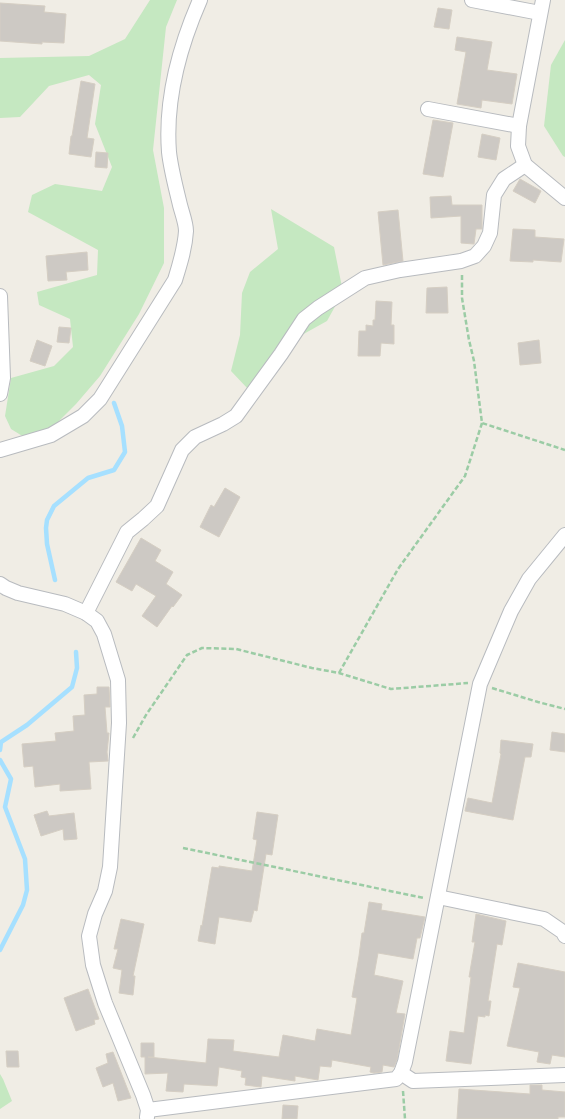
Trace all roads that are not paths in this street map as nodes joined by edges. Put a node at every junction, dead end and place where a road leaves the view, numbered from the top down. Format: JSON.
{"nodes":[{"id":1,"x":200,"y":0,"type":"edge"},
{"id":2,"x":472,"y":0,"type":"edge"},
{"id":3,"x":542,"y":6,"type":"edge"},
{"id":4,"x":428,"y":109,"type":"dead end"},
{"id":5,"x":519,"y":126,"type":"junction"},
{"id":6,"x":525,"y":165,"type":"junction"},
{"id":7,"x":565,"y":198,"type":"edge"},
{"id":8,"x":0,"y":296,"type":"edge"},
{"id":9,"x":0,"y":394,"type":"edge"},
{"id":10,"x":0,"y":450,"type":"edge"},
{"id":11,"x":565,"y":535,"type":"edge"},
{"id":12,"x":0,"y":584,"type":"edge"},
{"id":13,"x":86,"y":613,"type":"junction"},
{"id":14,"x":438,"y":899,"type":"junction"},
{"id":15,"x":565,"y":936,"type":"edge"},
{"id":16,"x":565,"y":1075,"type":"edge"},
{"id":17,"x":398,"y":1076,"type":"junction"},
{"id":18,"x":147,"y":1114,"type":"edge"}],
"edges":[{"from":1,"to":10,"type":"street"},
{"from":2,"to":3,"type":"street"},
{"from":3,"to":5,"type":"street"},
{"from":4,"to":5,"type":"street"},
{"from":5,"to":6,"type":"street"},
{"from":6,"to":7,"type":"street"},
{"from":6,"to":13,"type":"street"},
{"from":8,"to":9,"type":"street"},
{"from":11,"to":14,"type":"street"},
{"from":12,"to":13,"type":"street"},
{"from":13,"to":18,"type":"street"},
{"from":14,"to":15,"type":"street"},
{"from":14,"to":17,"type":"street"},
{"from":16,"to":17,"type":"street"},
{"from":17,"to":18,"type":"street"}]}
